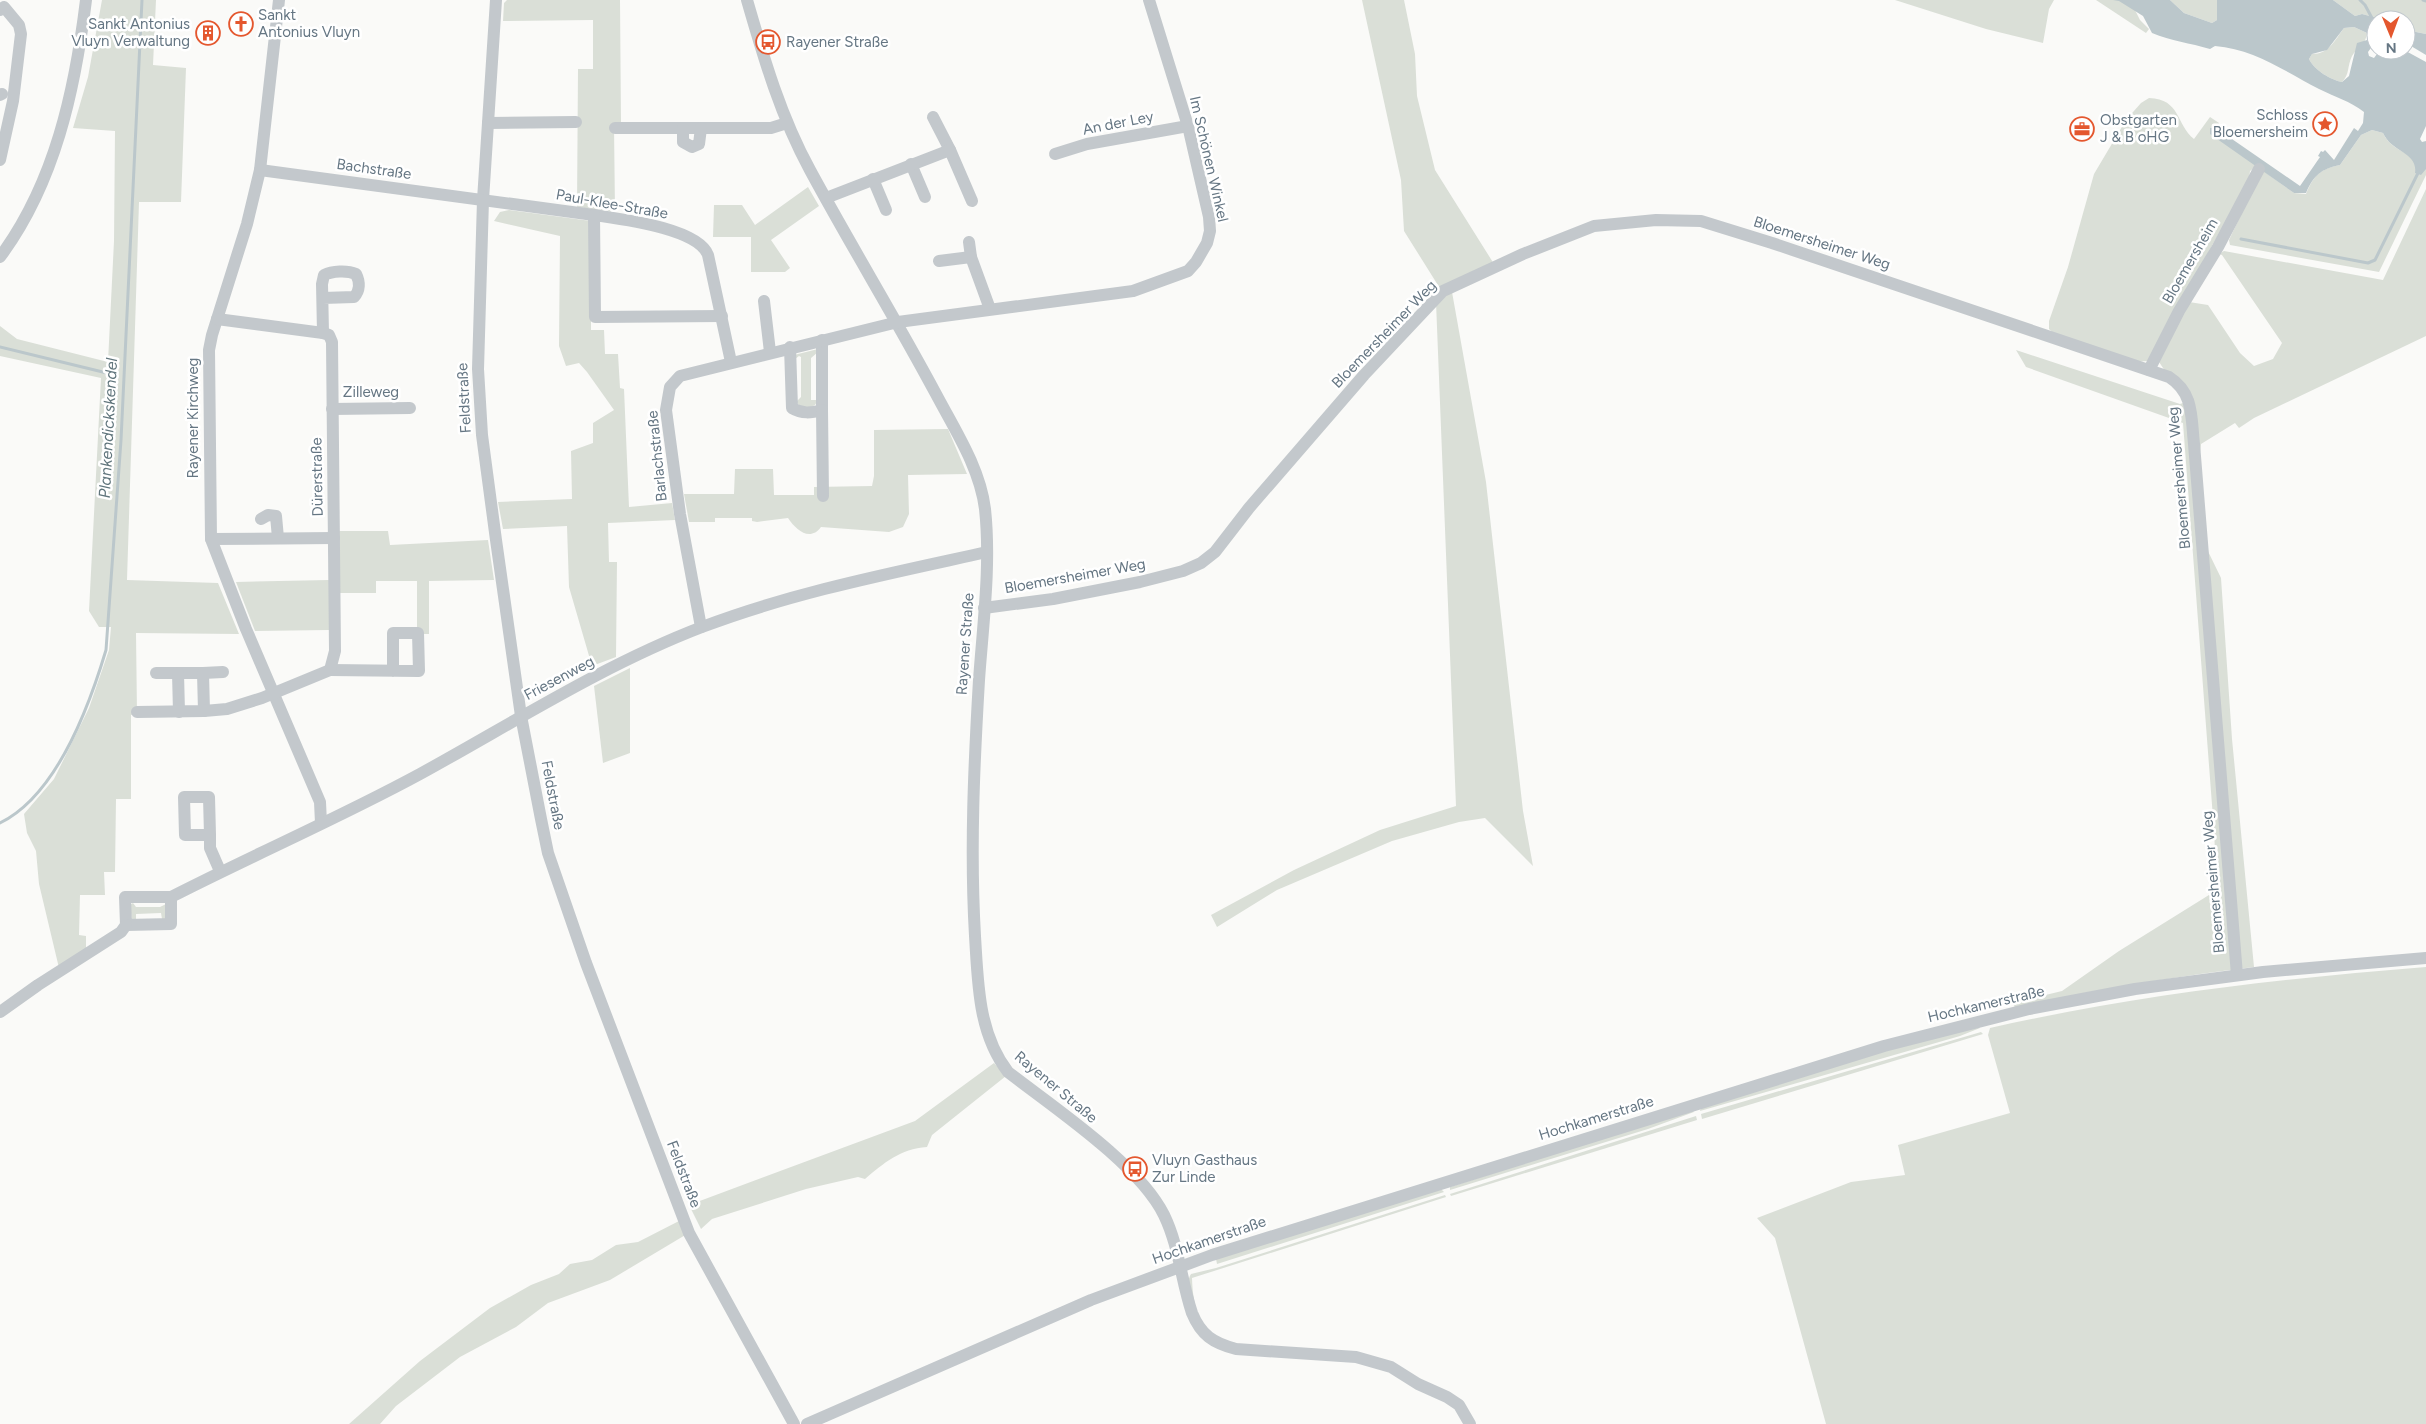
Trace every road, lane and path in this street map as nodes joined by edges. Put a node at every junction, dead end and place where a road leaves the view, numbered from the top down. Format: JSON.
{"nodes":[{"id":1,"x":86,"y":0,"type":"edge"},
{"id":2,"x":279,"y":0,"type":"edge"},
{"id":3,"x":496,"y":0,"type":"edge"},
{"id":4,"x":747,"y":0,"type":"edge"},
{"id":5,"x":1149,"y":0,"type":"edge"},
{"id":6,"x":2,"y":8,"type":"edge"},
{"id":7,"x":933,"y":117,"type":"dead end"},
{"id":8,"x":576,"y":122,"type":"dead end"},
{"id":9,"x":488,"y":123,"type":"junction"},
{"id":10,"x":787,"y":123,"type":"junction"},
{"id":11,"x":1188,"y":126,"type":"junction"},
{"id":12,"x":615,"y":128,"type":"dead end"},
{"id":13,"x":683,"y":128,"type":"junction"},
{"id":14,"x":702,"y":128,"type":"junction"},
{"id":15,"x":950,"y":150,"type":"junction"},
{"id":16,"x":1055,"y":154,"type":"dead end"},
{"id":17,"x":0,"y":160,"type":"edge"},
{"id":18,"x":911,"y":164,"type":"junction"},
{"id":19,"x":2259,"y":169,"type":"dead end"},
{"id":20,"x":260,"y":170,"type":"junction"},
{"id":21,"x":873,"y":180,"type":"junction"},
{"id":22,"x":924,"y":197,"type":"dead end"},
{"id":23,"x":826,"y":198,"type":"junction"},
{"id":24,"x":483,"y":200,"type":"junction"},
{"id":25,"x":972,"y":201,"type":"dead end"},
{"id":26,"x":886,"y":210,"type":"dead end"},
{"id":27,"x":594,"y":215,"type":"junction"},
{"id":28,"x":969,"y":242,"type":"dead end"},
{"id":29,"x":0,"y":257,"type":"edge"},
{"id":30,"x":971,"y":257,"type":"junction"},
{"id":31,"x":939,"y":261,"type":"dead end"},
{"id":32,"x":322,"y":298,"type":"dead end"},
{"id":33,"x":764,"y":301,"type":"dead end"},
{"id":34,"x":990,"y":308,"type":"junction"},
{"id":35,"x":722,"y":316,"type":"junction"},
{"id":36,"x":217,"y":319,"type":"junction"},
{"id":37,"x":898,"y":322,"type":"junction"},
{"id":38,"x":323,"y":333,"type":"junction"},
{"id":39,"x":822,"y":340,"type":"junction"},
{"id":40,"x":790,"y":347,"type":"junction"},
{"id":41,"x":770,"y":352,"type":"junction"},
{"id":42,"x":731,"y":362,"type":"junction"},
{"id":43,"x":2149,"y":370,"type":"junction"},
{"id":44,"x":332,"y":408,"type":"junction"},
{"id":45,"x":410,"y":408,"type":"dead end"},
{"id":46,"x":822,"y":410,"type":"junction"},
{"id":47,"x":823,"y":496,"type":"dead end"},
{"id":48,"x":261,"y":519,"type":"dead end"},
{"id":49,"x":278,"y":538,"type":"junction"},
{"id":50,"x":334,"y":538,"type":"junction"},
{"id":51,"x":211,"y":539,"type":"junction"},
{"id":52,"x":988,"y":552,"type":"junction"},
{"id":53,"x":984,"y":608,"type":"junction"},
{"id":54,"x":701,"y":627,"type":"junction"},
{"id":55,"x":330,"y":670,"type":"junction"},
{"id":56,"x":393,"y":671,"type":"dead end"},
{"id":57,"x":223,"y":672,"type":"dead end"},
{"id":58,"x":156,"y":673,"type":"dead end"},
{"id":59,"x":178,"y":673,"type":"junction"},
{"id":60,"x":203,"y":673,"type":"junction"},
{"id":61,"x":273,"y":693,"type":"junction"},
{"id":62,"x":137,"y":712,"type":"dead end"},
{"id":63,"x":179,"y":712,"type":"junction"},
{"id":64,"x":204,"y":712,"type":"junction"},
{"id":65,"x":521,"y":716,"type":"junction"},
{"id":66,"x":321,"y":823,"type":"junction"},
{"id":67,"x":210,"y":835,"type":"dead end"},
{"id":68,"x":220,"y":871,"type":"junction"},
{"id":69,"x":170,"y":897,"type":"junction"},
{"id":70,"x":126,"y":925,"type":"junction"},
{"id":71,"x":2426,"y":958,"type":"edge"},
{"id":72,"x":2237,"y":975,"type":"junction"},
{"id":73,"x":0,"y":1012,"type":"edge"},
{"id":74,"x":1181,"y":1266,"type":"junction"},
{"id":75,"x":794,"y":1424,"type":"edge"},
{"id":76,"x":807,"y":1424,"type":"edge"},
{"id":77,"x":1470,"y":1424,"type":"edge"}],
"edges":[{"from":1,"to":29,"type":"street"},
{"from":2,"to":20,"type":"street","name":"Rayener Kirchweg"},
{"from":3,"to":9,"type":"street","name":"Feldstraße"},
{"from":4,"to":10,"type":"street","name":"Rayener Straße"},
{"from":5,"to":11,"type":"street","name":"Im Schönen Winkel"},
{"from":6,"to":17,"type":"street"},
{"from":7,"to":15,"type":"street"},
{"from":8,"to":9,"type":"street"},
{"from":9,"to":24,"type":"street","name":"Feldstraße"},
{"from":10,"to":14,"type":"street"},
{"from":10,"to":23,"type":"street","name":"Rayener Straße"},
{"from":11,"to":16,"type":"street","name":"An der Ley"},
{"from":11,"to":34,"type":"street","name":"Im Schönen Winkel"},
{"from":12,"to":13,"type":"street"},
{"from":13,"to":14,"type":"street"},
{"from":13,"to":14,"type":"street"},
{"from":15,"to":18,"type":"street"},
{"from":15,"to":25,"type":"street"},
{"from":18,"to":21,"type":"street"},
{"from":18,"to":22,"type":"street"},
{"from":19,"to":43,"type":"street","name":"Bloemersheim"},
{"from":20,"to":24,"type":"street","name":"Bachstraße"},
{"from":20,"to":36,"type":"street","name":"Rayener Kirchweg"},
{"from":21,"to":23,"type":"street"},
{"from":21,"to":26,"type":"street"},
{"from":23,"to":37,"type":"street","name":"Rayener Straße"},
{"from":24,"to":27,"type":"street","name":"Paul-Klee-Straße"},
{"from":24,"to":65,"type":"street","name":"Feldstraße"},
{"from":27,"to":35,"type":"street","name":"Paul-Klee-Straße"},
{"from":27,"to":35,"type":"street"},
{"from":28,"to":30,"type":"street"},
{"from":30,"to":31,"type":"street"},
{"from":30,"to":34,"type":"street"},
{"from":32,"to":38,"type":"street"},
{"from":33,"to":41,"type":"street"},
{"from":34,"to":37,"type":"street","name":"Im Schönen Winkel"},
{"from":35,"to":42,"type":"street","name":"Paul-Klee-Straße"},
{"from":36,"to":38,"type":"street"},
{"from":36,"to":51,"type":"street","name":"Rayener Kirchweg"},
{"from":37,"to":39,"type":"street","name":"Barlachstraße"},
{"from":37,"to":52,"type":"street","name":"Rayener Straße"},
{"from":38,"to":44,"type":"street","name":"Dürerstraße"},
{"from":39,"to":40,"type":"street","name":"Barlachstraße"},
{"from":39,"to":46,"type":"street"},
{"from":40,"to":41,"type":"street","name":"Barlachstraße"},
{"from":40,"to":46,"type":"street"},
{"from":41,"to":42,"type":"street","name":"Barlachstraße"},
{"from":42,"to":54,"type":"street","name":"Barlachstraße"},
{"from":43,"to":53,"type":"street","name":"Bloemersheimer Weg"},
{"from":43,"to":72,"type":"street","name":"Bloemersheimer Weg"},
{"from":44,"to":45,"type":"street","name":"Zilleweg"},
{"from":44,"to":50,"type":"street","name":"Dürerstraße"},
{"from":46,"to":47,"type":"street"},
{"from":48,"to":49,"type":"street"},
{"from":49,"to":50,"type":"street"},
{"from":49,"to":51,"type":"street"},
{"from":50,"to":55,"type":"street","name":"Dürerstraße"},
{"from":51,"to":61,"type":"street","name":"Rayener Kirchweg"},
{"from":52,"to":53,"type":"street","name":"Rayener Straße"},
{"from":52,"to":54,"type":"street","name":"Friesenweg"},
{"from":53,"to":74,"type":"street","name":"Rayener Straße"},
{"from":54,"to":65,"type":"street","name":"Friesenweg"},
{"from":55,"to":56,"type":"street"},
{"from":55,"to":61,"type":"street"},
{"from":57,"to":60,"type":"street"},
{"from":58,"to":59,"type":"street"},
{"from":59,"to":60,"type":"street"},
{"from":59,"to":63,"type":"street"},
{"from":60,"to":64,"type":"street"},
{"from":61,"to":64,"type":"street"},
{"from":61,"to":66,"type":"street","name":"Rayener Kirchweg"},
{"from":62,"to":63,"type":"street"},
{"from":63,"to":64,"type":"street"},
{"from":65,"to":66,"type":"street","name":"Friesenweg"},
{"from":65,"to":75,"type":"street","name":"Feldstraße"},
{"from":66,"to":68,"type":"street","name":"Friesenweg"},
{"from":67,"to":68,"type":"street"},
{"from":68,"to":69,"type":"street","name":"Friesenweg"},
{"from":69,"to":70,"type":"street"},
{"from":69,"to":70,"type":"street","name":"Friesenweg"},
{"from":70,"to":73,"type":"street"},
{"from":71,"to":72,"type":"street","name":"Hochkamerstraße"},
{"from":72,"to":74,"type":"street","name":"Hochkamerstraße"},
{"from":74,"to":76,"type":"street","name":"Hochkamerstraße"},
{"from":74,"to":77,"type":"street","name":"Rayener Straße"}]}
